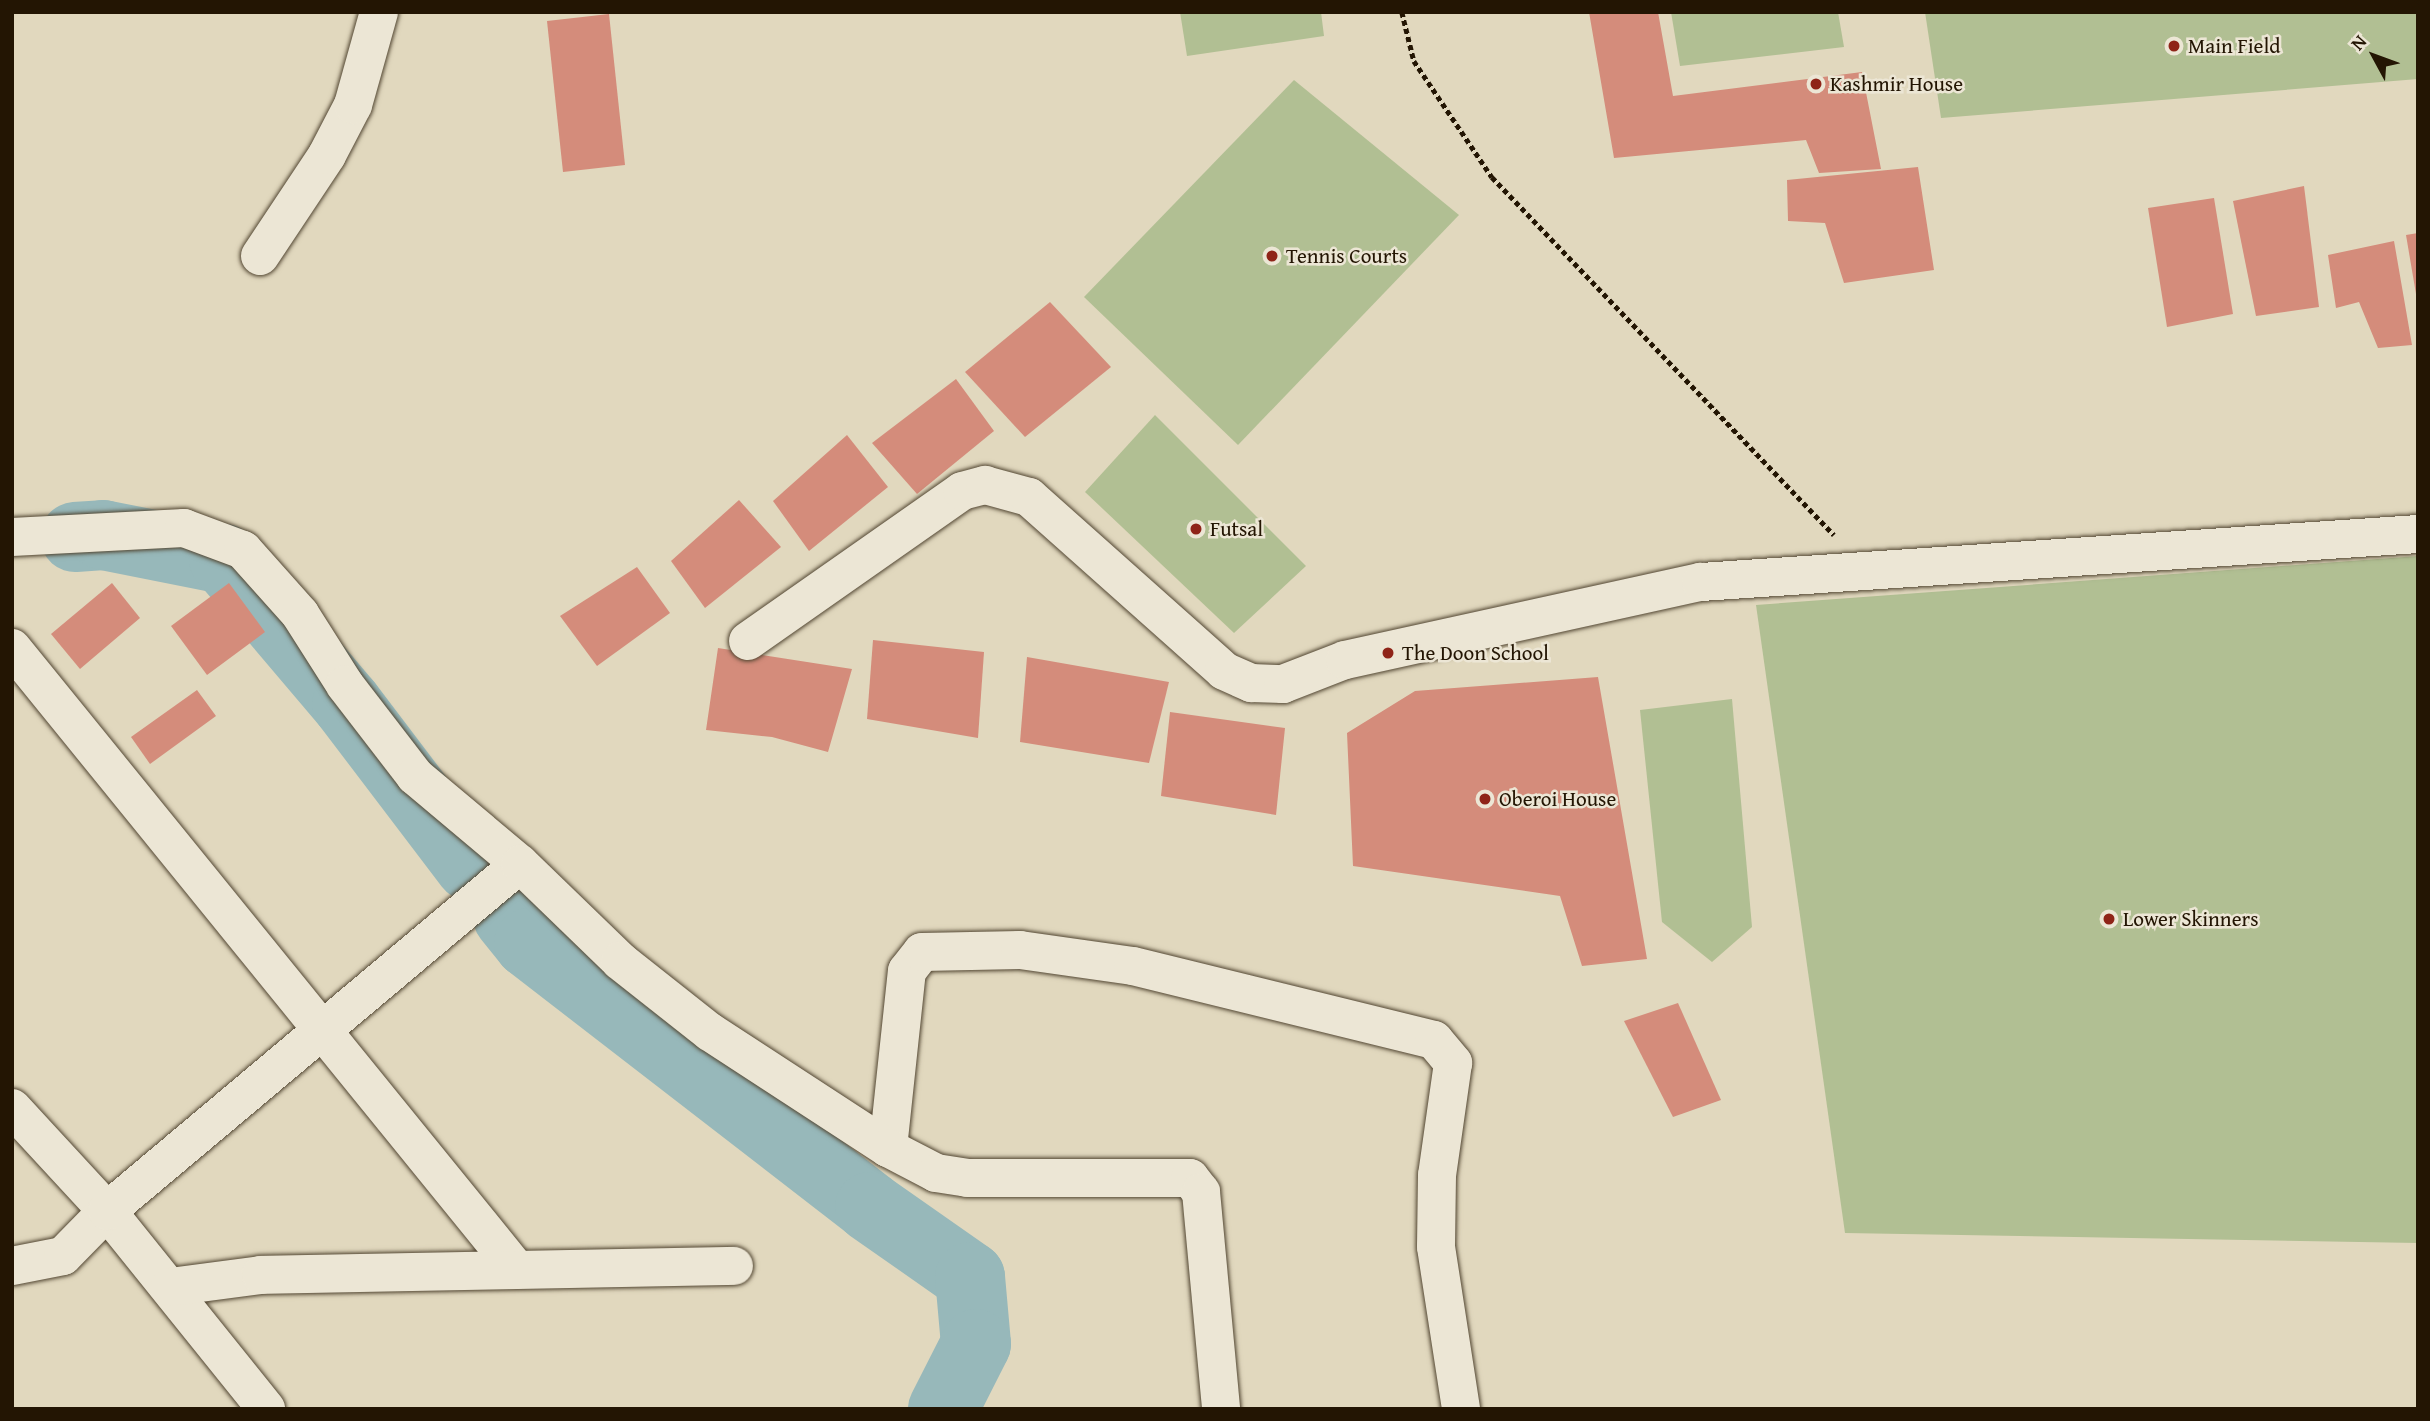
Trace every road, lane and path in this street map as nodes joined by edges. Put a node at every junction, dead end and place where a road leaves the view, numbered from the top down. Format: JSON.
{"nodes":[{"id":1,"x":379,"y":12,"type":"edge"},
{"id":2,"x":1402,"y":12,"type":"edge"},
{"id":3,"x":260,"y":256,"type":"dead end"},
{"id":4,"x":2418,"y":534,"type":"edge"},
{"id":5,"x":12,"y":537,"type":"edge"},
{"id":6,"x":1868,"y":571,"type":"junction"},
{"id":7,"x":748,"y":641,"type":"dead end"},
{"id":8,"x":12,"y":648,"type":"edge"},
{"id":9,"x":520,"y":864,"type":"junction"},
{"id":10,"x":325,"y":1033,"type":"junction"},
{"id":11,"x":12,"y":1108,"type":"edge"},
{"id":12,"x":888,"y":1148,"type":"junction"},
{"id":13,"x":107,"y":1211,"type":"junction"},
{"id":14,"x":12,"y":1265,"type":"edge"},
{"id":15,"x":734,"y":1266,"type":"dead end"},
{"id":16,"x":517,"y":1270,"type":"junction"},
{"id":17,"x":170,"y":1287,"type":"junction"},
{"id":18,"x":266,"y":1409,"type":"edge"},
{"id":19,"x":1221,"y":1409,"type":"edge"},
{"id":20,"x":1461,"y":1409,"type":"edge"}],
"edges":[{"from":1,"to":3,"type":"street"},
{"from":2,"to":6,"type":"path"},
{"from":4,"to":6,"type":"street"},
{"from":5,"to":9,"type":"street"},
{"from":6,"to":7,"type":"street"},
{"from":8,"to":10,"type":"street"},
{"from":9,"to":10,"type":"street"},
{"from":9,"to":12,"type":"street"},
{"from":10,"to":13,"type":"street"},
{"from":10,"to":16,"type":"street"},
{"from":11,"to":13,"type":"street"},
{"from":12,"to":19,"type":"street"},
{"from":12,"to":20,"type":"street"},
{"from":13,"to":14,"type":"street"},
{"from":13,"to":17,"type":"street"},
{"from":15,"to":16,"type":"street"},
{"from":16,"to":17,"type":"street"},
{"from":17,"to":18,"type":"street"}]}
